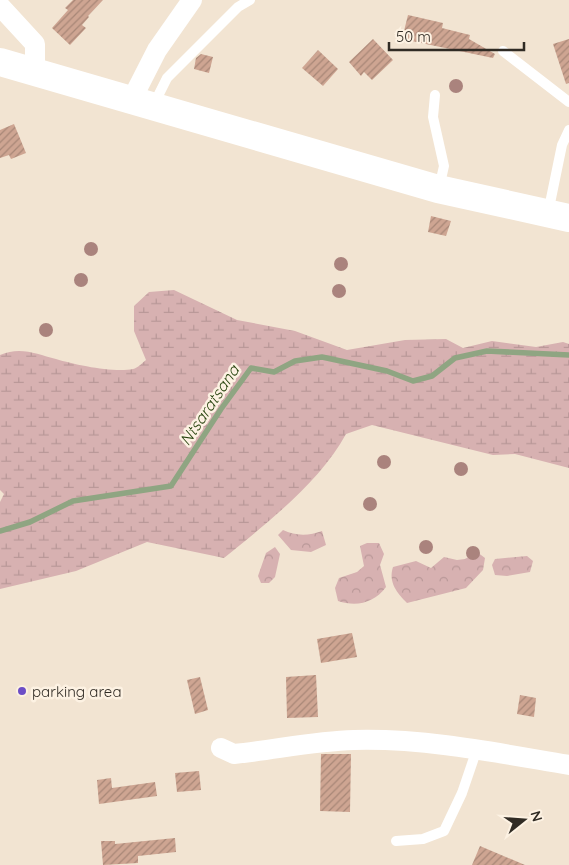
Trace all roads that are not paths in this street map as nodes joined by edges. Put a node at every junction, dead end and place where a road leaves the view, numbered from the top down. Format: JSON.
{"nodes":[{"id":1,"x":192,"y":0,"type":"edge"},
{"id":2,"x":250,"y":0,"type":"edge"},
{"id":3,"x":0,"y":6,"type":"edge"},
{"id":4,"x":504,"y":51,"type":"dead end"},
{"id":5,"x":0,"y":62,"type":"edge"},
{"id":6,"x":35,"y":73,"type":"junction"},
{"id":7,"x":435,"y":95,"type":"dead end"},
{"id":8,"x":143,"y":102,"type":"junction"},
{"id":9,"x":569,"y":102,"type":"edge"},
{"id":10,"x":569,"y":130,"type":"edge"},
{"id":11,"x":438,"y":189,"type":"junction"},
{"id":12,"x":559,"y":216,"type":"edge"},
{"id":13,"x":221,"y":748,"type":"dead end"},
{"id":14,"x":477,"y":749,"type":"junction"},
{"id":15,"x":569,"y":765,"type":"edge"},
{"id":16,"x":396,"y":840,"type":"dead end"}],
"edges":[{"from":1,"to":8,"type":"street"},
{"from":2,"to":8,"type":"lane"},
{"from":3,"to":6,"type":"street"},
{"from":4,"to":9,"type":"lane"},
{"from":5,"to":6,"type":"main road"},
{"from":6,"to":8,"type":"main road"},
{"from":7,"to":11,"type":"lane"},
{"from":8,"to":11,"type":"main road"},
{"from":10,"to":12,"type":"lane"},
{"from":11,"to":12,"type":"main road"},
{"from":13,"to":14,"type":"street"},
{"from":14,"to":15,"type":"street"},
{"from":14,"to":16,"type":"lane"}]}
